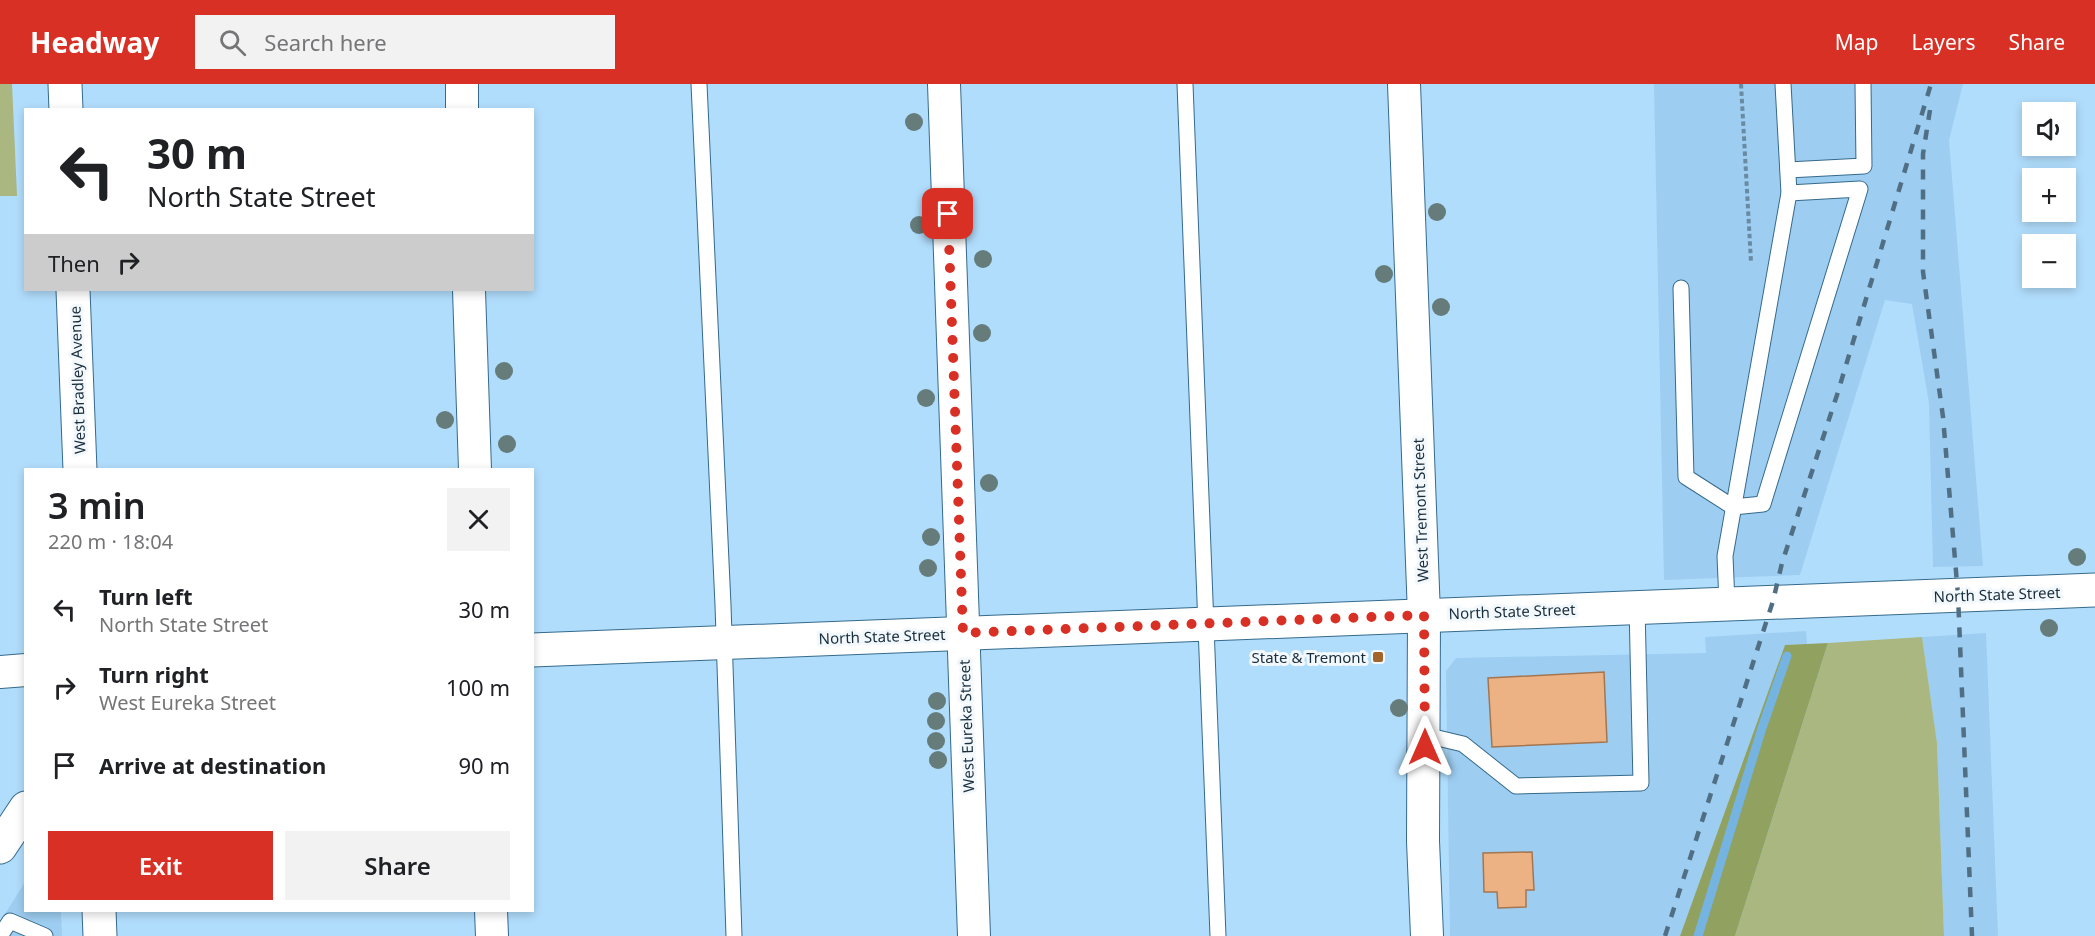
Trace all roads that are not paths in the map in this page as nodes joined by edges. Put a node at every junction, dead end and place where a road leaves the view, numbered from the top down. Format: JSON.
{"nodes":[{"id":1,"x":65,"y":84,"type":"edge"},
{"id":2,"x":462,"y":84,"type":"edge"},
{"id":3,"x":699,"y":84,"type":"edge"},
{"id":4,"x":944,"y":84,"type":"edge"},
{"id":5,"x":1185,"y":84,"type":"edge"},
{"id":6,"x":1404,"y":84,"type":"edge"},
{"id":7,"x":1783,"y":84,"type":"edge"},
{"id":8,"x":1863,"y":84,"type":"edge"},
{"id":9,"x":66,"y":108,"type":"edge"},
{"id":10,"x":462,"y":108,"type":"edge"},
{"id":11,"x":1788,"y":170,"type":"junction"},
{"id":12,"x":1789,"y":193,"type":"junction"},
{"id":13,"x":1682,"y":288,"type":"dead end"},
{"id":14,"x":73,"y":291,"type":"edge"},
{"id":15,"x":469,"y":291,"type":"edge"},
{"id":16,"x":80,"y":468,"type":"edge"},
{"id":17,"x":475,"y":468,"type":"edge"},
{"id":18,"x":1733,"y":507,"type":"junction"},
{"id":19,"x":2095,"y":590,"type":"edge"},
{"id":20,"x":1727,"y":603,"type":"junction"},
{"id":21,"x":1637,"y":606,"type":"junction"},
{"id":22,"x":1424,"y":615,"type":"junction"},
{"id":23,"x":1207,"y":624,"type":"junction"},
{"id":24,"x":963,"y":633,"type":"junction"},
{"id":25,"x":724,"y":642,"type":"junction"},
{"id":26,"x":534,"y":650,"type":"edge"},
{"id":27,"x":24,"y":670,"type":"edge"},
{"id":28,"x":0,"y":672,"type":"edge"},
{"id":29,"x":1425,"y":735,"type":"junction"},
{"id":30,"x":24,"y":811,"type":"edge"},
{"id":31,"x":0,"y":848,"type":"edge"},
{"id":32,"x":99,"y":912,"type":"edge"},
{"id":33,"x":491,"y":912,"type":"edge"},
{"id":34,"x":0,"y":936,"type":"edge"},
{"id":35,"x":45,"y":936,"type":"edge"},
{"id":36,"x":100,"y":936,"type":"edge"},
{"id":37,"x":492,"y":936,"type":"edge"},
{"id":38,"x":734,"y":936,"type":"edge"},
{"id":39,"x":974,"y":936,"type":"edge"},
{"id":40,"x":1218,"y":936,"type":"edge"},
{"id":41,"x":1427,"y":936,"type":"edge"}],
"edges":[{"from":1,"to":9,"type":"main road"},
{"from":2,"to":10,"type":"street"},
{"from":3,"to":25,"type":"lane"},
{"from":4,"to":24,"type":"street","name":"West Eureka Street"},
{"from":5,"to":23,"type":"lane"},
{"from":6,"to":22,"type":"street","name":"West Tremont Street"},
{"from":7,"to":11,"type":"lane"},
{"from":8,"to":11,"type":"lane"},
{"from":11,"to":12,"type":"lane"},
{"from":12,"to":18,"type":"lane"},
{"from":12,"to":18,"type":"lane"},
{"from":13,"to":18,"type":"lane"},
{"from":14,"to":16,"type":"main road","name":"West Bradley Avenue"},
{"from":15,"to":17,"type":"street"},
{"from":18,"to":20,"type":"lane"},
{"from":19,"to":20,"type":"main road","name":"North State Street"},
{"from":20,"to":21,"type":"main road","name":"North State Street"},
{"from":21,"to":22,"type":"main road","name":"North State Street"},
{"from":21,"to":29,"type":"lane"},
{"from":22,"to":23,"type":"main road","name":"North State Street"},
{"from":22,"to":29,"type":"street","name":"West Tremont Street"},
{"from":23,"to":24,"type":"main road","name":"North State Street"},
{"from":23,"to":40,"type":"lane"},
{"from":24,"to":25,"type":"main road","name":"North State Street"},
{"from":24,"to":39,"type":"street","name":"West Eureka Street"},
{"from":25,"to":26,"type":"main road","name":"North State Street"},
{"from":25,"to":38,"type":"lane"},
{"from":27,"to":28,"type":"street"},
{"from":29,"to":41,"type":"street","name":"West Tremont Street"},
{"from":30,"to":31,"type":"main road"},
{"from":32,"to":36,"type":"main road"},
{"from":33,"to":37,"type":"street"},
{"from":34,"to":35,"type":"lane"}]}
